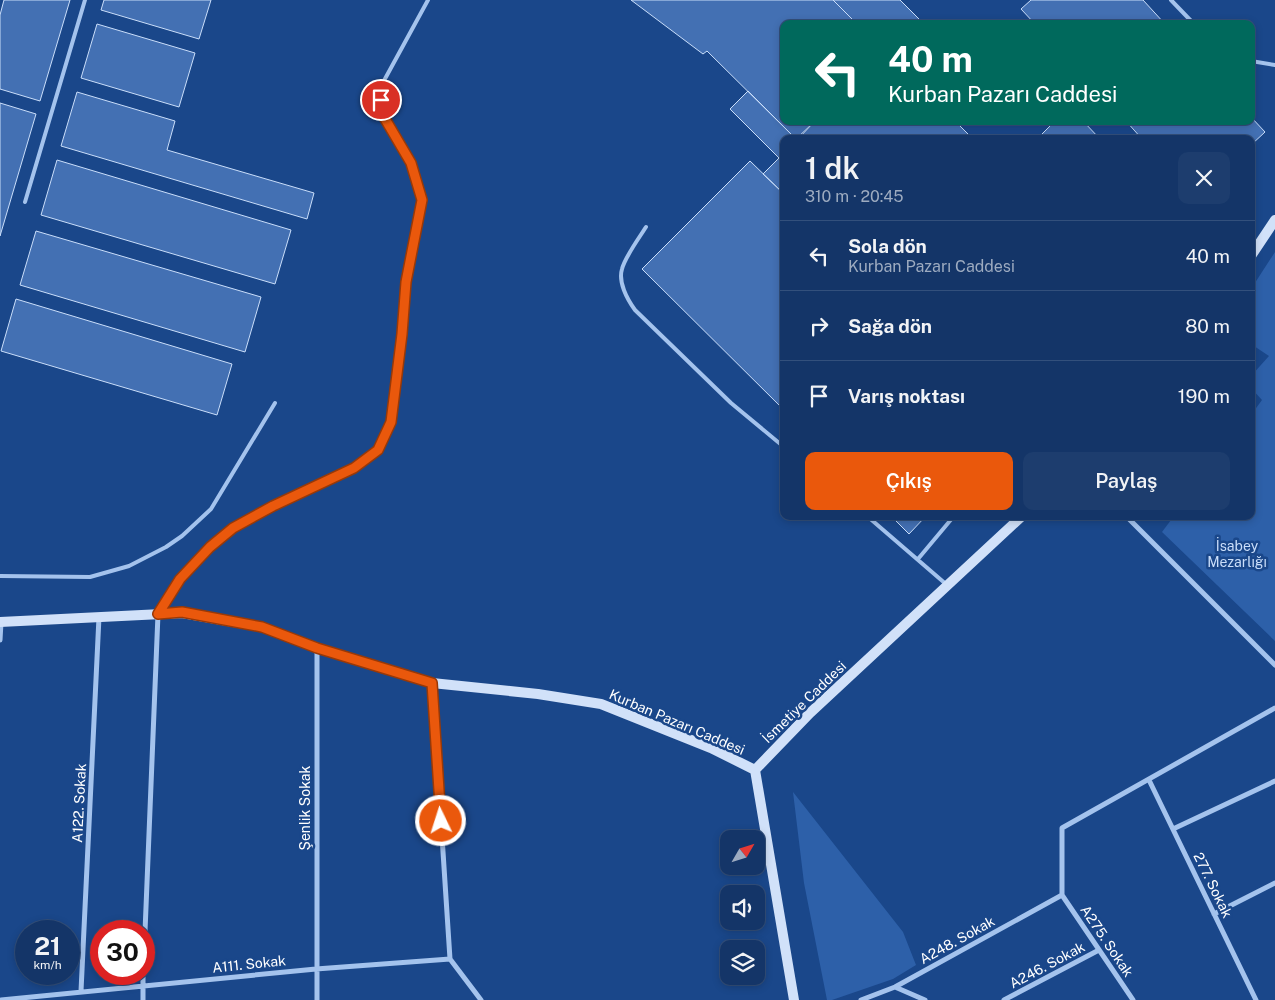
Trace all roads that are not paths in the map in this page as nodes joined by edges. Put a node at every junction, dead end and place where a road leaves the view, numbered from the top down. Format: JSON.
{"nodes":[{"id":1,"x":85,"y":0,"type":"edge"},
{"id":2,"x":428,"y":0,"type":"edge"},
{"id":3,"x":1171,"y":0,"type":"edge"},
{"id":4,"x":1190,"y":20,"type":"edge"},
{"id":5,"x":1255,"y":62,"type":"edge"},
{"id":6,"x":1275,"y":66,"type":"edge"},
{"id":7,"x":26,"y":202,"type":"dead end"},
{"id":8,"x":1275,"y":220,"type":"edge"},
{"id":9,"x":646,"y":226,"type":"dead end"},
{"id":10,"x":1255,"y":250,"type":"edge"},
{"id":11,"x":275,"y":403,"type":"dead end"},
{"id":12,"x":780,"y":444,"type":"edge"},
{"id":13,"x":871,"y":520,"type":"edge"},
{"id":14,"x":951,"y":520,"type":"edge"},
{"id":15,"x":1018,"y":520,"type":"edge"},
{"id":16,"x":1130,"y":520,"type":"edge"},
{"id":17,"x":918,"y":559,"type":"junction"},
{"id":18,"x":0,"y":576,"type":"edge"},
{"id":19,"x":948,"y":585,"type":"junction"},
{"id":20,"x":158,"y":614,"type":"junction"},
{"id":21,"x":99,"y":617,"type":"junction"},
{"id":22,"x":1,"y":622,"type":"edge"},
{"id":23,"x":0,"y":640,"type":"edge"},
{"id":24,"x":317,"y":648,"type":"junction"},
{"id":25,"x":1275,"y":665,"type":"edge"},
{"id":26,"x":432,"y":683,"type":"junction"},
{"id":27,"x":1275,"y":708,"type":"edge"},
{"id":28,"x":755,"y":770,"type":"junction"},
{"id":29,"x":1150,"y":780,"type":"junction"},
{"id":30,"x":1275,"y":781,"type":"edge"},
{"id":31,"x":1173,"y":829,"type":"junction"},
{"id":32,"x":1275,"y":883,"type":"edge"},
{"id":33,"x":1062,"y":895,"type":"junction"},
{"id":34,"x":1214,"y":914,"type":"junction"},
{"id":35,"x":145,"y":920,"type":"edge"},
{"id":36,"x":1099,"y":950,"type":"junction"},
{"id":37,"x":450,"y":959,"type":"junction"},
{"id":38,"x":316,"y":968,"type":"junction"},
{"id":39,"x":142,"y":986,"type":"junction"},
{"id":40,"x":896,"y":987,"type":"junction"},
{"id":41,"x":81,"y":991,"type":"junction"},
{"id":42,"x":0,"y":1000,"type":"edge"},
{"id":43,"x":143,"y":1000,"type":"edge"},
{"id":44,"x":317,"y":1000,"type":"edge"},
{"id":45,"x":481,"y":1000,"type":"edge"},
{"id":46,"x":794,"y":1000,"type":"edge"},
{"id":47,"x":861,"y":1000,"type":"edge"},
{"id":48,"x":925,"y":1000,"type":"edge"},
{"id":49,"x":1004,"y":1000,"type":"edge"},
{"id":50,"x":1133,"y":1000,"type":"edge"},
{"id":51,"x":1256,"y":1000,"type":"edge"}],
"edges":[{"from":1,"to":7,"type":"lane"},
{"from":2,"to":20,"type":"lane"},
{"from":3,"to":4,"type":"lane"},
{"from":5,"to":6,"type":"lane"},
{"from":8,"to":10,"type":"main road"},
{"from":9,"to":12,"type":"lane"},
{"from":11,"to":18,"type":"lane"},
{"from":13,"to":17,"type":"lane"},
{"from":14,"to":17,"type":"lane"},
{"from":15,"to":19,"type":"main road","name":"İsmetiye Caddesi"},
{"from":16,"to":25,"type":"street"},
{"from":17,"to":19,"type":"lane"},
{"from":19,"to":28,"type":"main road","name":"İsmetiye Caddesi"},
{"from":20,"to":21,"type":"main road","name":"Kurban Pazarı Caddesi"},
{"from":20,"to":24,"type":"main road","name":"Kurban Pazarı Caddesi"},
{"from":20,"to":35,"type":"street"},
{"from":21,"to":22,"type":"main road","name":"Kurban Pazarı Caddesi"},
{"from":21,"to":41,"type":"street","name":"A122. Sokak"},
{"from":22,"to":23,"type":"street"},
{"from":24,"to":26,"type":"main road","name":"Kurban Pazarı Caddesi"},
{"from":24,"to":38,"type":"street","name":"Şenlik Sokak"},
{"from":26,"to":28,"type":"main road","name":"Kurban Pazarı Caddesi"},
{"from":26,"to":37,"type":"street"},
{"from":27,"to":29,"type":"street"},
{"from":28,"to":46,"type":"main road"},
{"from":29,"to":31,"type":"street","name":"277. Sokak"},
{"from":29,"to":33,"type":"street"},
{"from":30,"to":31,"type":"street"},
{"from":31,"to":34,"type":"street","name":"277. Sokak"},
{"from":32,"to":34,"type":"street"},
{"from":33,"to":36,"type":"street","name":"A275. Sokak"},
{"from":33,"to":40,"type":"street","name":"A248. Sokak"},
{"from":34,"to":51,"type":"street","name":"277. Sokak"},
{"from":36,"to":49,"type":"street","name":"A246. Sokak"},
{"from":36,"to":50,"type":"street","name":"A275. Sokak"},
{"from":37,"to":38,"type":"street","name":"A111. Sokak"},
{"from":37,"to":45,"type":"street"},
{"from":38,"to":39,"type":"street","name":"A111. Sokak"},
{"from":38,"to":44,"type":"street","name":"Şenlik Sokak"},
{"from":39,"to":41,"type":"street","name":"A111. Sokak"},
{"from":39,"to":43,"type":"street"},
{"from":40,"to":47,"type":"street","name":"A248. Sokak"},
{"from":40,"to":48,"type":"street"},
{"from":41,"to":42,"type":"street","name":"A111. Sokak"}]}
